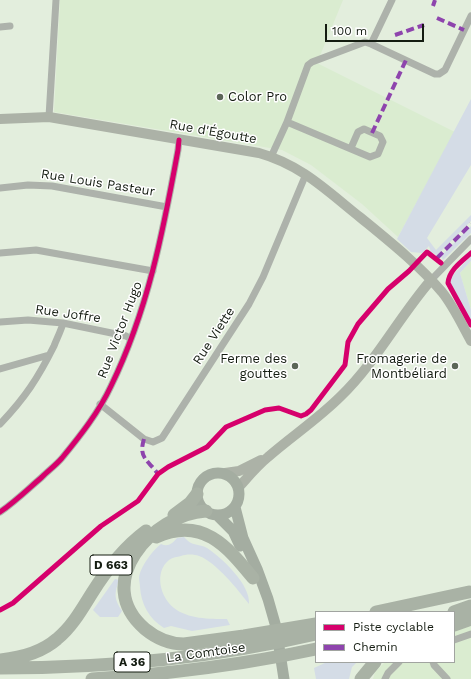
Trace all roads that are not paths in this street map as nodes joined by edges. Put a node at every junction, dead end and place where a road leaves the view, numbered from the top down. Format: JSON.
{"nodes":[{"id":1,"x":56,"y":0,"type":"edge"},
{"id":2,"x":392,"y":0,"type":"edge"},
{"id":3,"x":471,"y":16,"type":"edge"},
{"id":4,"x":10,"y":26,"type":"dead end"},
{"id":5,"x":0,"y":27,"type":"edge"},
{"id":6,"x":371,"y":44,"type":"junction"},
{"id":7,"x":49,"y":117,"type":"junction"},
{"id":8,"x":0,"y":119,"type":"edge"},
{"id":9,"x":287,"y":122,"type":"junction"},
{"id":10,"x":179,"y":140,"type":"junction"},
{"id":11,"x":351,"y":148,"type":"junction"},
{"id":12,"x":271,"y":156,"type":"junction"},
{"id":13,"x":306,"y":174,"type":"junction"},
{"id":14,"x":0,"y":188,"type":"edge"},
{"id":15,"x":167,"y":207,"type":"junction"},
{"id":16,"x":471,"y":239,"type":"edge"},
{"id":17,"x":0,"y":253,"type":"edge"},
{"id":18,"x":153,"y":271,"type":"junction"},
{"id":19,"x":431,"y":280,"type":"junction"},
{"id":20,"x":0,"y":322,"type":"edge"},
{"id":21,"x":63,"y":323,"type":"junction"},
{"id":22,"x":132,"y":339,"type":"junction"},
{"id":23,"x":471,"y":342,"type":"edge"},
{"id":24,"x":49,"y":355,"type":"junction"},
{"id":25,"x":0,"y":369,"type":"edge"},
{"id":26,"x":100,"y":404,"type":"junction"},
{"id":27,"x":0,"y":424,"type":"edge"},
{"id":28,"x":268,"y":457,"type":"junction"},
{"id":29,"x":225,"y":473,"type":"junction"},
{"id":30,"x":238,"y":488,"type":"junction"},
{"id":31,"x":197,"y":494,"type":"junction"},
{"id":32,"x":235,"y":507,"type":"junction"},
{"id":33,"x":0,"y":512,"type":"edge"},
{"id":34,"x":212,"y":513,"type":"junction"},
{"id":35,"x":141,"y":546,"type":"junction"},
{"id":36,"x":253,"y":578,"type":"junction"},
{"id":37,"x":470,"y":592,"type":"edge"},
{"id":38,"x":471,"y":606,"type":"edge"},
{"id":39,"x":381,"y":611,"type":"edge"},
{"id":40,"x":408,"y":611,"type":"edge"},
{"id":41,"x":455,"y":612,"type":"edge"},
{"id":42,"x":471,"y":619,"type":"edge"},
{"id":43,"x":315,"y":624,"type":"edge"},
{"id":44,"x":455,"y":625,"type":"edge"},
{"id":45,"x":300,"y":632,"type":"junction"},
{"id":46,"x":315,"y":634,"type":"edge"},
{"id":47,"x":471,"y":634,"type":"edge"},
{"id":48,"x":262,"y":639,"type":"junction"},
{"id":49,"x":455,"y":640,"type":"edge"},
{"id":50,"x":315,"y":649,"type":"edge"},
{"id":51,"x":0,"y":660,"type":"edge"},
{"id":52,"x":374,"y":663,"type":"edge"},
{"id":53,"x":398,"y":663,"type":"edge"},
{"id":54,"x":433,"y":663,"type":"edge"},
{"id":55,"x":0,"y":668,"type":"edge"},
{"id":56,"x":92,"y":679,"type":"edge"},
{"id":57,"x":278,"y":679,"type":"edge"},
{"id":58,"x":284,"y":679,"type":"edge"},
{"id":59,"x":361,"y":679,"type":"edge"},
{"id":60,"x":385,"y":679,"type":"edge"},
{"id":61,"x":447,"y":679,"type":"edge"}],
"edges":[{"from":1,"to":7,"type":"street"},
{"from":2,"to":6,"type":"street"},
{"from":3,"to":6,"type":"street"},
{"from":4,"to":5,"type":"street"},
{"from":6,"to":9,"type":"street"},
{"from":7,"to":8,"type":"main road","name":"Rue d'Égoutte"},
{"from":7,"to":10,"type":"main road","name":"Rue d'Égoutte"},
{"from":9,"to":11,"type":"street"},
{"from":9,"to":12,"type":"street"},
{"from":10,"to":12,"type":"main road","name":"Rue d'Égoutte"},
{"from":10,"to":15,"type":"street","name":"Rue Victor Hugo"},
{"from":11,"to":11,"type":"street"},
{"from":12,"to":13,"type":"main road","name":"Rue d'Égoutte"},
{"from":13,"to":19,"type":"main road","name":"Rue d'Égoutte"},
{"from":13,"to":26,"type":"street","name":"Rue Viette"},
{"from":14,"to":15,"type":"street","name":"Rue Louis Pasteur"},
{"from":15,"to":18,"type":"street","name":"Rue Victor Hugo"},
{"from":16,"to":19,"type":"street"},
{"from":17,"to":18,"type":"street"},
{"from":18,"to":22,"type":"street","name":"Rue Victor Hugo"},
{"from":19,"to":23,"type":"main road","name":"Rue d'Égoutte"},
{"from":19,"to":28,"type":"main road"},
{"from":20,"to":21,"type":"street","name":"Rue Joffre"},
{"from":21,"to":22,"type":"street","name":"Rue Joffre"},
{"from":21,"to":24,"type":"street"},
{"from":22,"to":26,"type":"street","name":"Rue Victor Hugo"},
{"from":24,"to":25,"type":"street"},
{"from":24,"to":27,"type":"street"},
{"from":26,"to":33,"type":"street","name":"Rue Victor Hugo"},
{"from":28,"to":29,"type":"main road"},
{"from":28,"to":30,"type":"main road"},
{"from":29,"to":30,"type":"main road"},
{"from":29,"to":31,"type":"main road"},
{"from":30,"to":32,"type":"main road"},
{"from":31,"to":34,"type":"main road"},
{"from":31,"to":51,"type":"highway","number":"D 663"},
{"from":32,"to":34,"type":"main road"},
{"from":32,"to":58,"type":"main road"},
{"from":34,"to":35,"type":"highway","number":"D 663"},
{"from":34,"to":36,"type":"main road"},
{"from":35,"to":36,"type":"highway"},
{"from":35,"to":48,"type":"highway"},
{"from":36,"to":57,"type":"main road"},
{"from":37,"to":39,"type":"highway"},
{"from":37,"to":40,"type":"highway"},
{"from":38,"to":41,"type":"highway"},
{"from":42,"to":44,"type":"highway"},
{"from":43,"to":45,"type":"highway"},
{"from":45,"to":46,"type":"highway"},
{"from":45,"to":48,"type":"highway"},
{"from":47,"to":49,"type":"street"},
{"from":48,"to":55,"type":"highway","name":"La Comtoise","number":"A 36"},
{"from":50,"to":56,"type":"highway","name":"La Comtoise","number":"A 36"},
{"from":52,"to":59,"type":"highway"},
{"from":53,"to":60,"type":"street"},
{"from":54,"to":61,"type":"street"}]}
